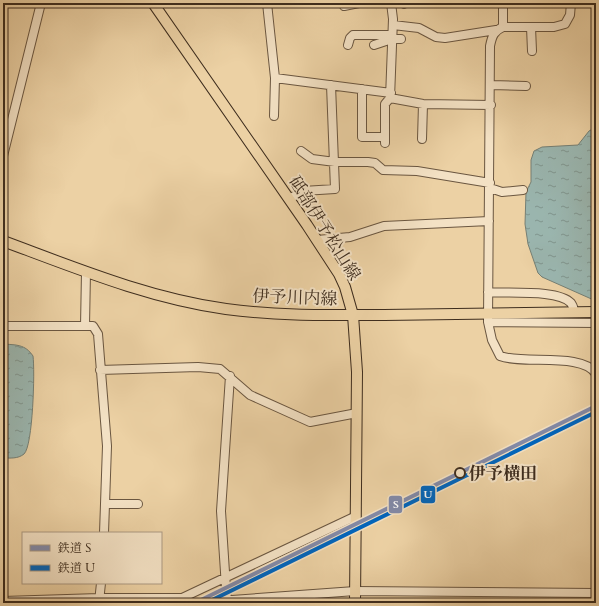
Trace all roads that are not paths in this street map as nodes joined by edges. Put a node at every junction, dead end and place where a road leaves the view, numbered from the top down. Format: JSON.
{"nodes":[{"id":1,"x":41,"y":3,"type":"edge"},
{"id":2,"x":153,"y":3,"type":"edge"},
{"id":3,"x":267,"y":3,"type":"edge"},
{"id":4,"x":359,"y":3,"type":"edge"},
{"id":5,"x":391,"y":3,"type":"edge"},
{"id":6,"x":502,"y":3,"type":"edge"},
{"id":7,"x":571,"y":3,"type":"edge"},
{"id":8,"x":344,"y":6,"type":"dead end"},
{"id":9,"x":393,"y":25,"type":"junction"},
{"id":10,"x":531,"y":27,"type":"junction"},
{"id":11,"x":500,"y":28,"type":"junction"},
{"id":12,"x":395,"y":37,"type":"junction"},
{"id":13,"x":348,"y":45,"type":"dead end"},
{"id":14,"x":374,"y":45,"type":"dead end"},
{"id":15,"x":532,"y":51,"type":"dead end"},
{"id":16,"x":275,"y":78,"type":"junction"},
{"id":17,"x":491,"y":85,"type":"junction"},
{"id":18,"x":331,"y":86,"type":"junction"},
{"id":19,"x":526,"y":86,"type":"dead end"},
{"id":20,"x":362,"y":89,"type":"junction"},
{"id":21,"x":390,"y":96,"type":"junction"},
{"id":22,"x":423,"y":104,"type":"junction"},
{"id":23,"x":491,"y":105,"type":"junction"},
{"id":24,"x":274,"y":116,"type":"dead end"},
{"id":25,"x":422,"y":139,"type":"dead end"},
{"id":26,"x":301,"y":151,"type":"dead end"},
{"id":27,"x":3,"y":156,"type":"edge"},
{"id":28,"x":334,"y":162,"type":"junction"},
{"id":29,"x":490,"y":185,"type":"junction"},
{"id":30,"x":523,"y":190,"type":"dead end"},
{"id":31,"x":289,"y":199,"type":"junction"},
{"id":32,"x":489,"y":221,"type":"junction"},
{"id":33,"x":317,"y":240,"type":"junction"},
{"id":34,"x":3,"y":242,"type":"edge"},
{"id":35,"x":86,"y":272,"type":"junction"},
{"id":36,"x":488,"y":292,"type":"junction"},
{"id":37,"x":574,"y":312,"type":"junction"},
{"id":38,"x":596,"y":312,"type":"edge"},
{"id":39,"x":353,"y":315,"type":"junction"},
{"id":40,"x":488,"y":318,"type":"junction"},
{"id":41,"x":596,"y":323,"type":"edge"},
{"id":42,"x":3,"y":326,"type":"edge"},
{"id":43,"x":85,"y":326,"type":"junction"},
{"id":44,"x":100,"y":370,"type":"junction"},
{"id":45,"x":596,"y":374,"type":"edge"},
{"id":46,"x":230,"y":376,"type":"junction"},
{"id":47,"x":357,"y":413,"type":"junction"},
{"id":48,"x":106,"y":504,"type":"junction"},
{"id":49,"x":138,"y":504,"type":"dead end"},
{"id":50,"x":356,"y":516,"type":"junction"},
{"id":51,"x":104,"y":532,"type":"edge"},
{"id":52,"x":225,"y":579,"type":"junction"},
{"id":53,"x":101,"y":584,"type":"edge"},
{"id":54,"x":355,"y":591,"type":"junction"},
{"id":55,"x":596,"y":593,"type":"edge"},
{"id":56,"x":99,"y":600,"type":"edge"},
{"id":57,"x":3,"y":601,"type":"edge"},
{"id":58,"x":227,"y":602,"type":"edge"},
{"id":59,"x":210,"y":603,"type":"edge"},
{"id":60,"x":355,"y":603,"type":"edge"}],
"edges":[{"from":1,"to":27,"type":"street"},
{"from":2,"to":31,"type":"main road","name":"砥部伊予松山線"},
{"from":3,"to":16,"type":"street"},
{"from":4,"to":8,"type":"street"},
{"from":5,"to":9,"type":"street"},
{"from":6,"to":11,"type":"street"},
{"from":7,"to":10,"type":"street"},
{"from":9,"to":11,"type":"street"},
{"from":9,"to":12,"type":"street"},
{"from":10,"to":11,"type":"street"},
{"from":10,"to":15,"type":"street"},
{"from":11,"to":17,"type":"street"},
{"from":12,"to":13,"type":"street"},
{"from":12,"to":14,"type":"street"},
{"from":12,"to":21,"type":"street"},
{"from":16,"to":18,"type":"street"},
{"from":16,"to":24,"type":"street"},
{"from":17,"to":19,"type":"street"},
{"from":17,"to":23,"type":"street"},
{"from":18,"to":20,"type":"street"},
{"from":18,"to":28,"type":"street"},
{"from":20,"to":21,"type":"street"},
{"from":20,"to":21,"type":"street"},
{"from":21,"to":22,"type":"street"},
{"from":22,"to":23,"type":"street"},
{"from":22,"to":25,"type":"street"},
{"from":23,"to":29,"type":"street"},
{"from":26,"to":28,"type":"street"},
{"from":28,"to":29,"type":"street"},
{"from":28,"to":31,"type":"street"},
{"from":29,"to":30,"type":"street"},
{"from":29,"to":32,"type":"street"},
{"from":31,"to":33,"type":"main road","name":"砥部伊予松山線"},
{"from":32,"to":33,"type":"street"},
{"from":32,"to":36,"type":"street"},
{"from":33,"to":39,"type":"main road","name":"砥部伊予松山線"},
{"from":34,"to":35,"type":"main road","name":"伊予川内線"},
{"from":35,"to":39,"type":"main road","name":"伊予川内線"},
{"from":35,"to":43,"type":"street"},
{"from":36,"to":37,"type":"street"},
{"from":36,"to":40,"type":"street"},
{"from":37,"to":38,"type":"main road","name":"伊予川内線"},
{"from":37,"to":40,"type":"main road","name":"伊予川内線"},
{"from":39,"to":40,"type":"main road","name":"伊予川内線"},
{"from":39,"to":47,"type":"main road","name":"砥部伊予松山線"},
{"from":40,"to":41,"type":"street"},
{"from":40,"to":45,"type":"street"},
{"from":42,"to":43,"type":"street"},
{"from":43,"to":44,"type":"street"},
{"from":44,"to":46,"type":"street"},
{"from":44,"to":48,"type":"street"},
{"from":46,"to":47,"type":"street"},
{"from":46,"to":52,"type":"street"},
{"from":47,"to":50,"type":"main road","name":"砥部伊予松山線"},
{"from":48,"to":49,"type":"street"},
{"from":48,"to":51,"type":"street"},
{"from":50,"to":52,"type":"street"},
{"from":50,"to":54,"type":"main road","name":"砥部伊予松山線"},
{"from":52,"to":56,"type":"street"},
{"from":52,"to":58,"type":"street"},
{"from":53,"to":56,"type":"street"},
{"from":54,"to":55,"type":"street"},
{"from":54,"to":58,"type":"street"},
{"from":54,"to":60,"type":"main road","name":"砥部伊予松山線"},
{"from":56,"to":57,"type":"street"},
{"from":58,"to":59,"type":"street"}]}
